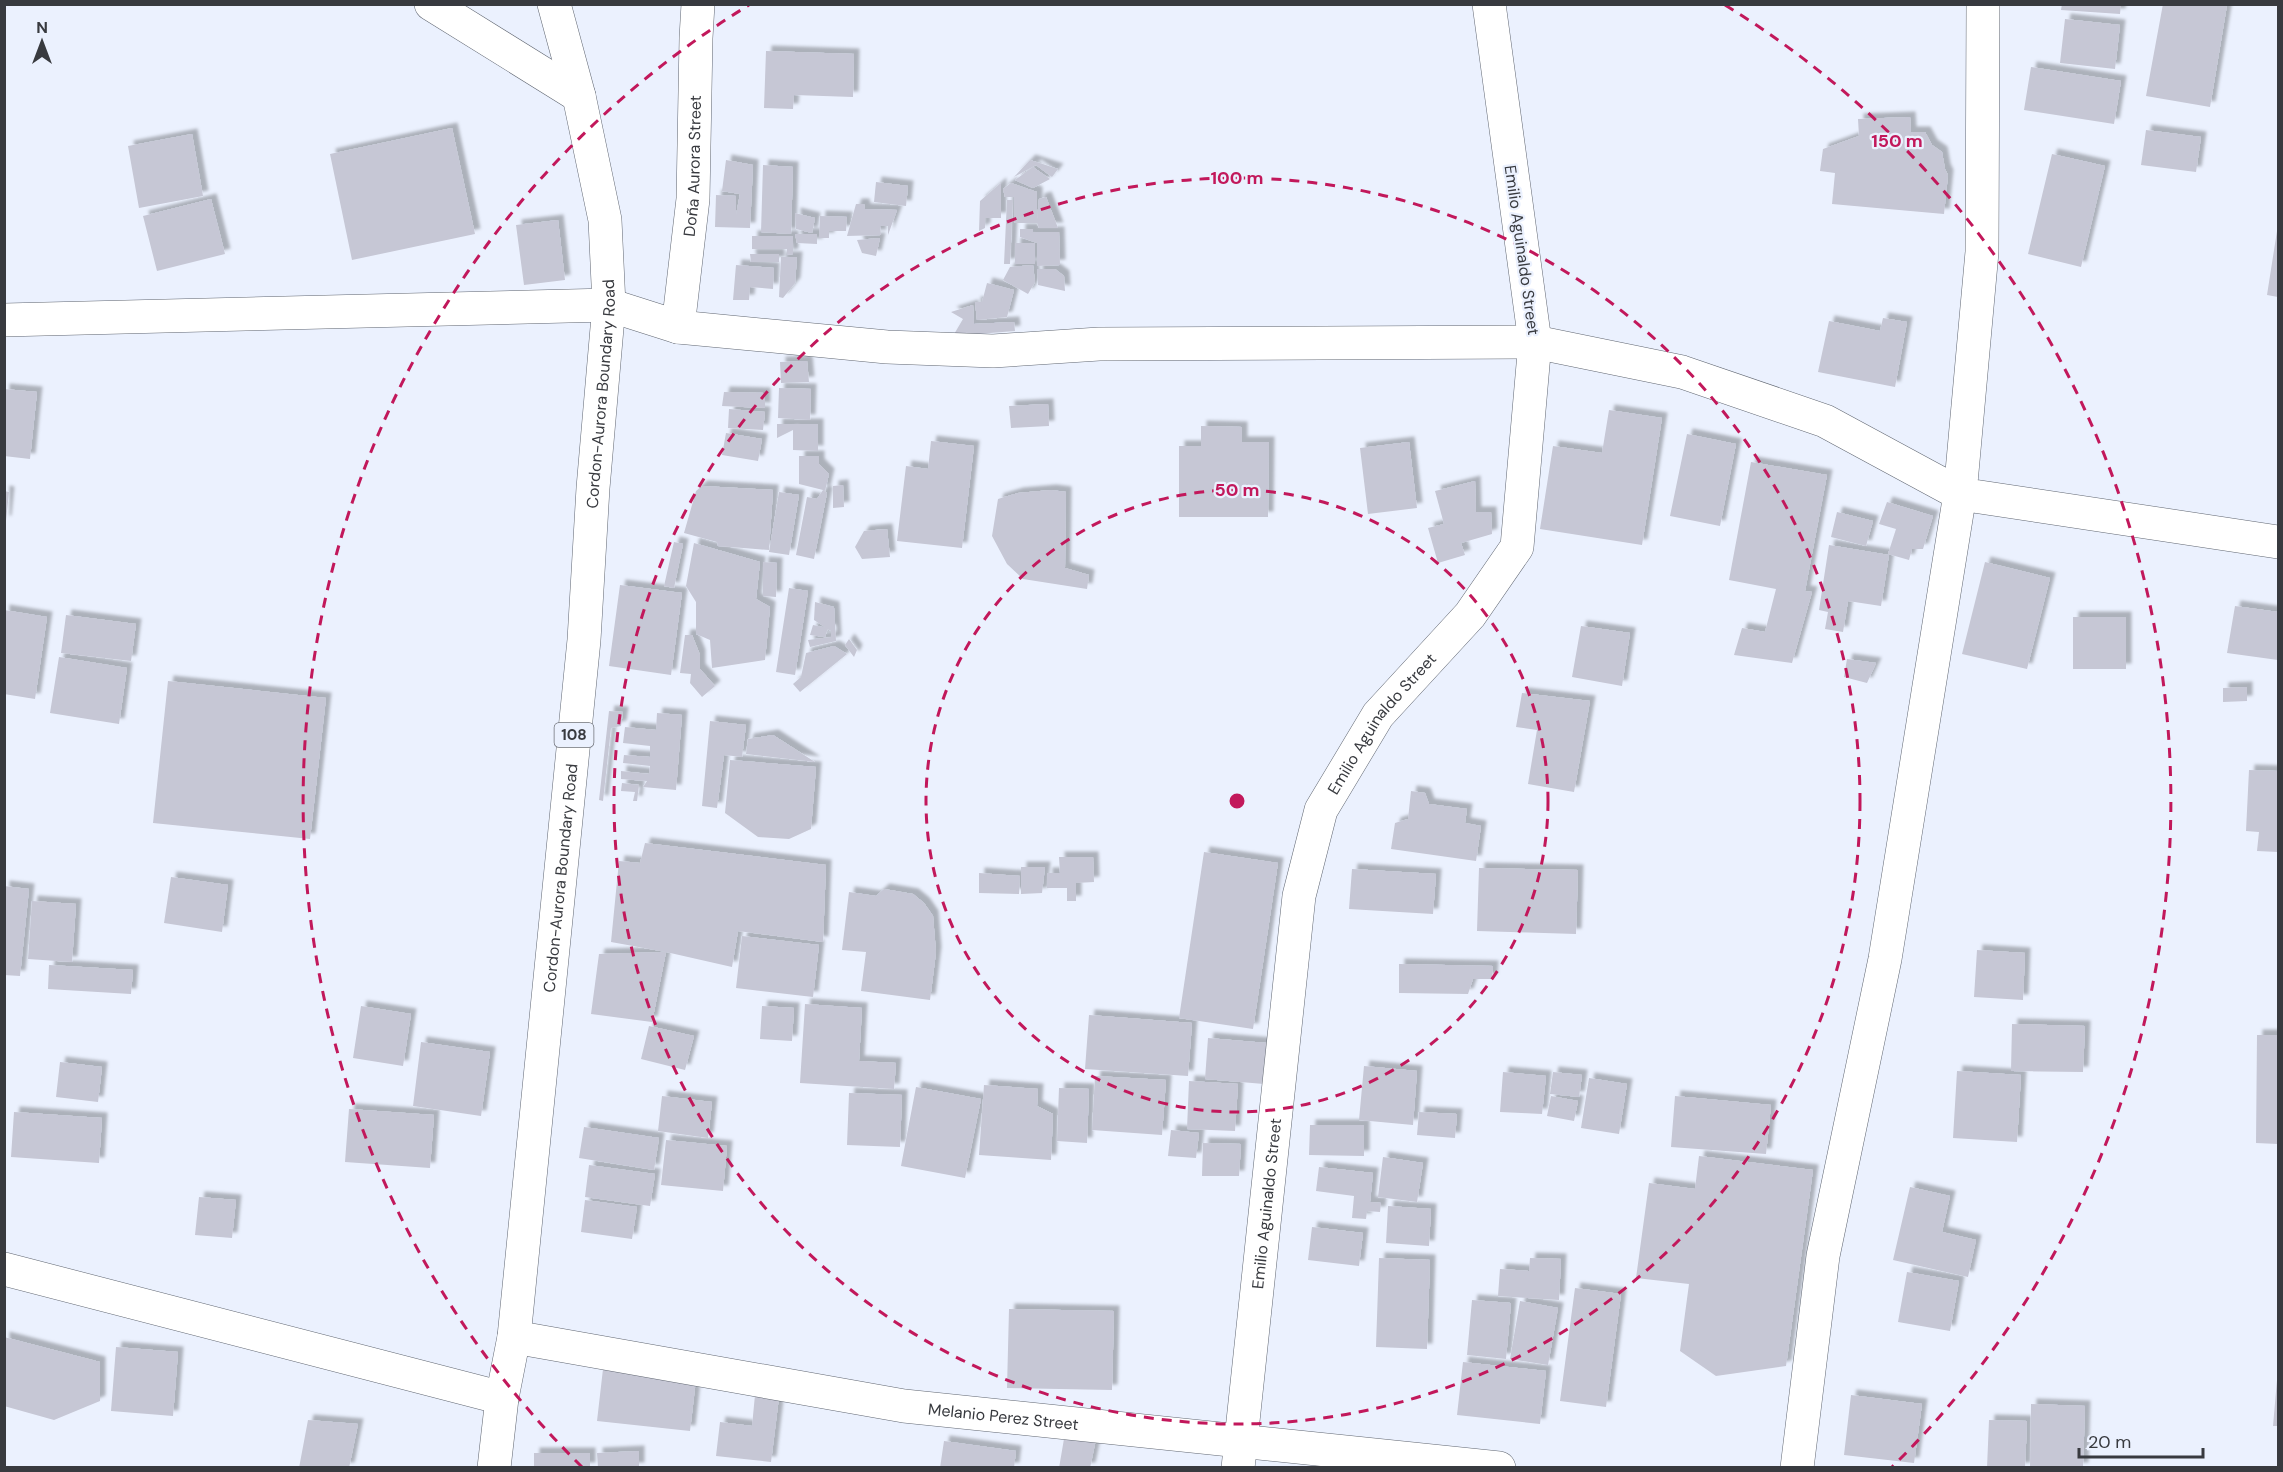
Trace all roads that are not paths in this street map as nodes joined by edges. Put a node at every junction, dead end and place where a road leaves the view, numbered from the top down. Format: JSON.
{"nodes":[{"id":1,"x":431,"y":4,"type":"edge"},
{"id":2,"x":555,"y":4,"type":"edge"},
{"id":3,"x":698,"y":4,"type":"edge"},
{"id":4,"x":1489,"y":4,"type":"edge"},
{"id":5,"x":1983,"y":4,"type":"edge"},
{"id":6,"x":579,"y":96,"type":"junction"},
{"id":7,"x":609,"y":305,"type":"junction"},
{"id":8,"x":4,"y":320,"type":"edge"},
{"id":9,"x":678,"y":327,"type":"junction"},
{"id":10,"x":1535,"y":342,"type":"junction"},
{"id":11,"x":1960,"y":494,"type":"junction"},
{"id":12,"x":2278,"y":542,"type":"edge"},
{"id":13,"x":4,"y":1269,"type":"edge"},
{"id":14,"x":514,"y":1337,"type":"junction"},
{"id":15,"x":502,"y":1398,"type":"junction"},
{"id":16,"x":1240,"y":1454,"type":"edge"},
{"id":17,"x":494,"y":1467,"type":"edge"},
{"id":18,"x":1499,"y":1467,"type":"edge"},
{"id":19,"x":1797,"y":1467,"type":"edge"}],
"edges":[{"from":1,"to":6,"type":"street"},
{"from":2,"to":6,"type":"street","name":"Cordon-Aurora Boundary Road","number":"108"},
{"from":3,"to":9,"type":"street","name":"Doña Aurora Street"},
{"from":4,"to":10,"type":"street","name":"Emilio Aguinaldo Street"},
{"from":5,"to":11,"type":"street"},
{"from":6,"to":7,"type":"street","name":"Cordon-Aurora Boundary Road","number":"108"},
{"from":7,"to":8,"type":"street"},
{"from":7,"to":9,"type":"street"},
{"from":7,"to":14,"type":"street","name":"Cordon-Aurora Boundary Road","number":"108"},
{"from":9,"to":10,"type":"street"},
{"from":10,"to":11,"type":"street"},
{"from":10,"to":16,"type":"street","name":"Emilio Aguinaldo Street"},
{"from":11,"to":12,"type":"street"},
{"from":11,"to":19,"type":"street"},
{"from":13,"to":15,"type":"street"},
{"from":14,"to":15,"type":"street","name":"Cordon-Aurora Boundary Road","number":"108"},
{"from":14,"to":16,"type":"street","name":"Melanio Perez Street"},
{"from":15,"to":17,"type":"street","name":"Cordon-Aurora Boundary Road","number":"108"},
{"from":16,"to":18,"type":"street","name":"Melanio Perez Street"}]}
